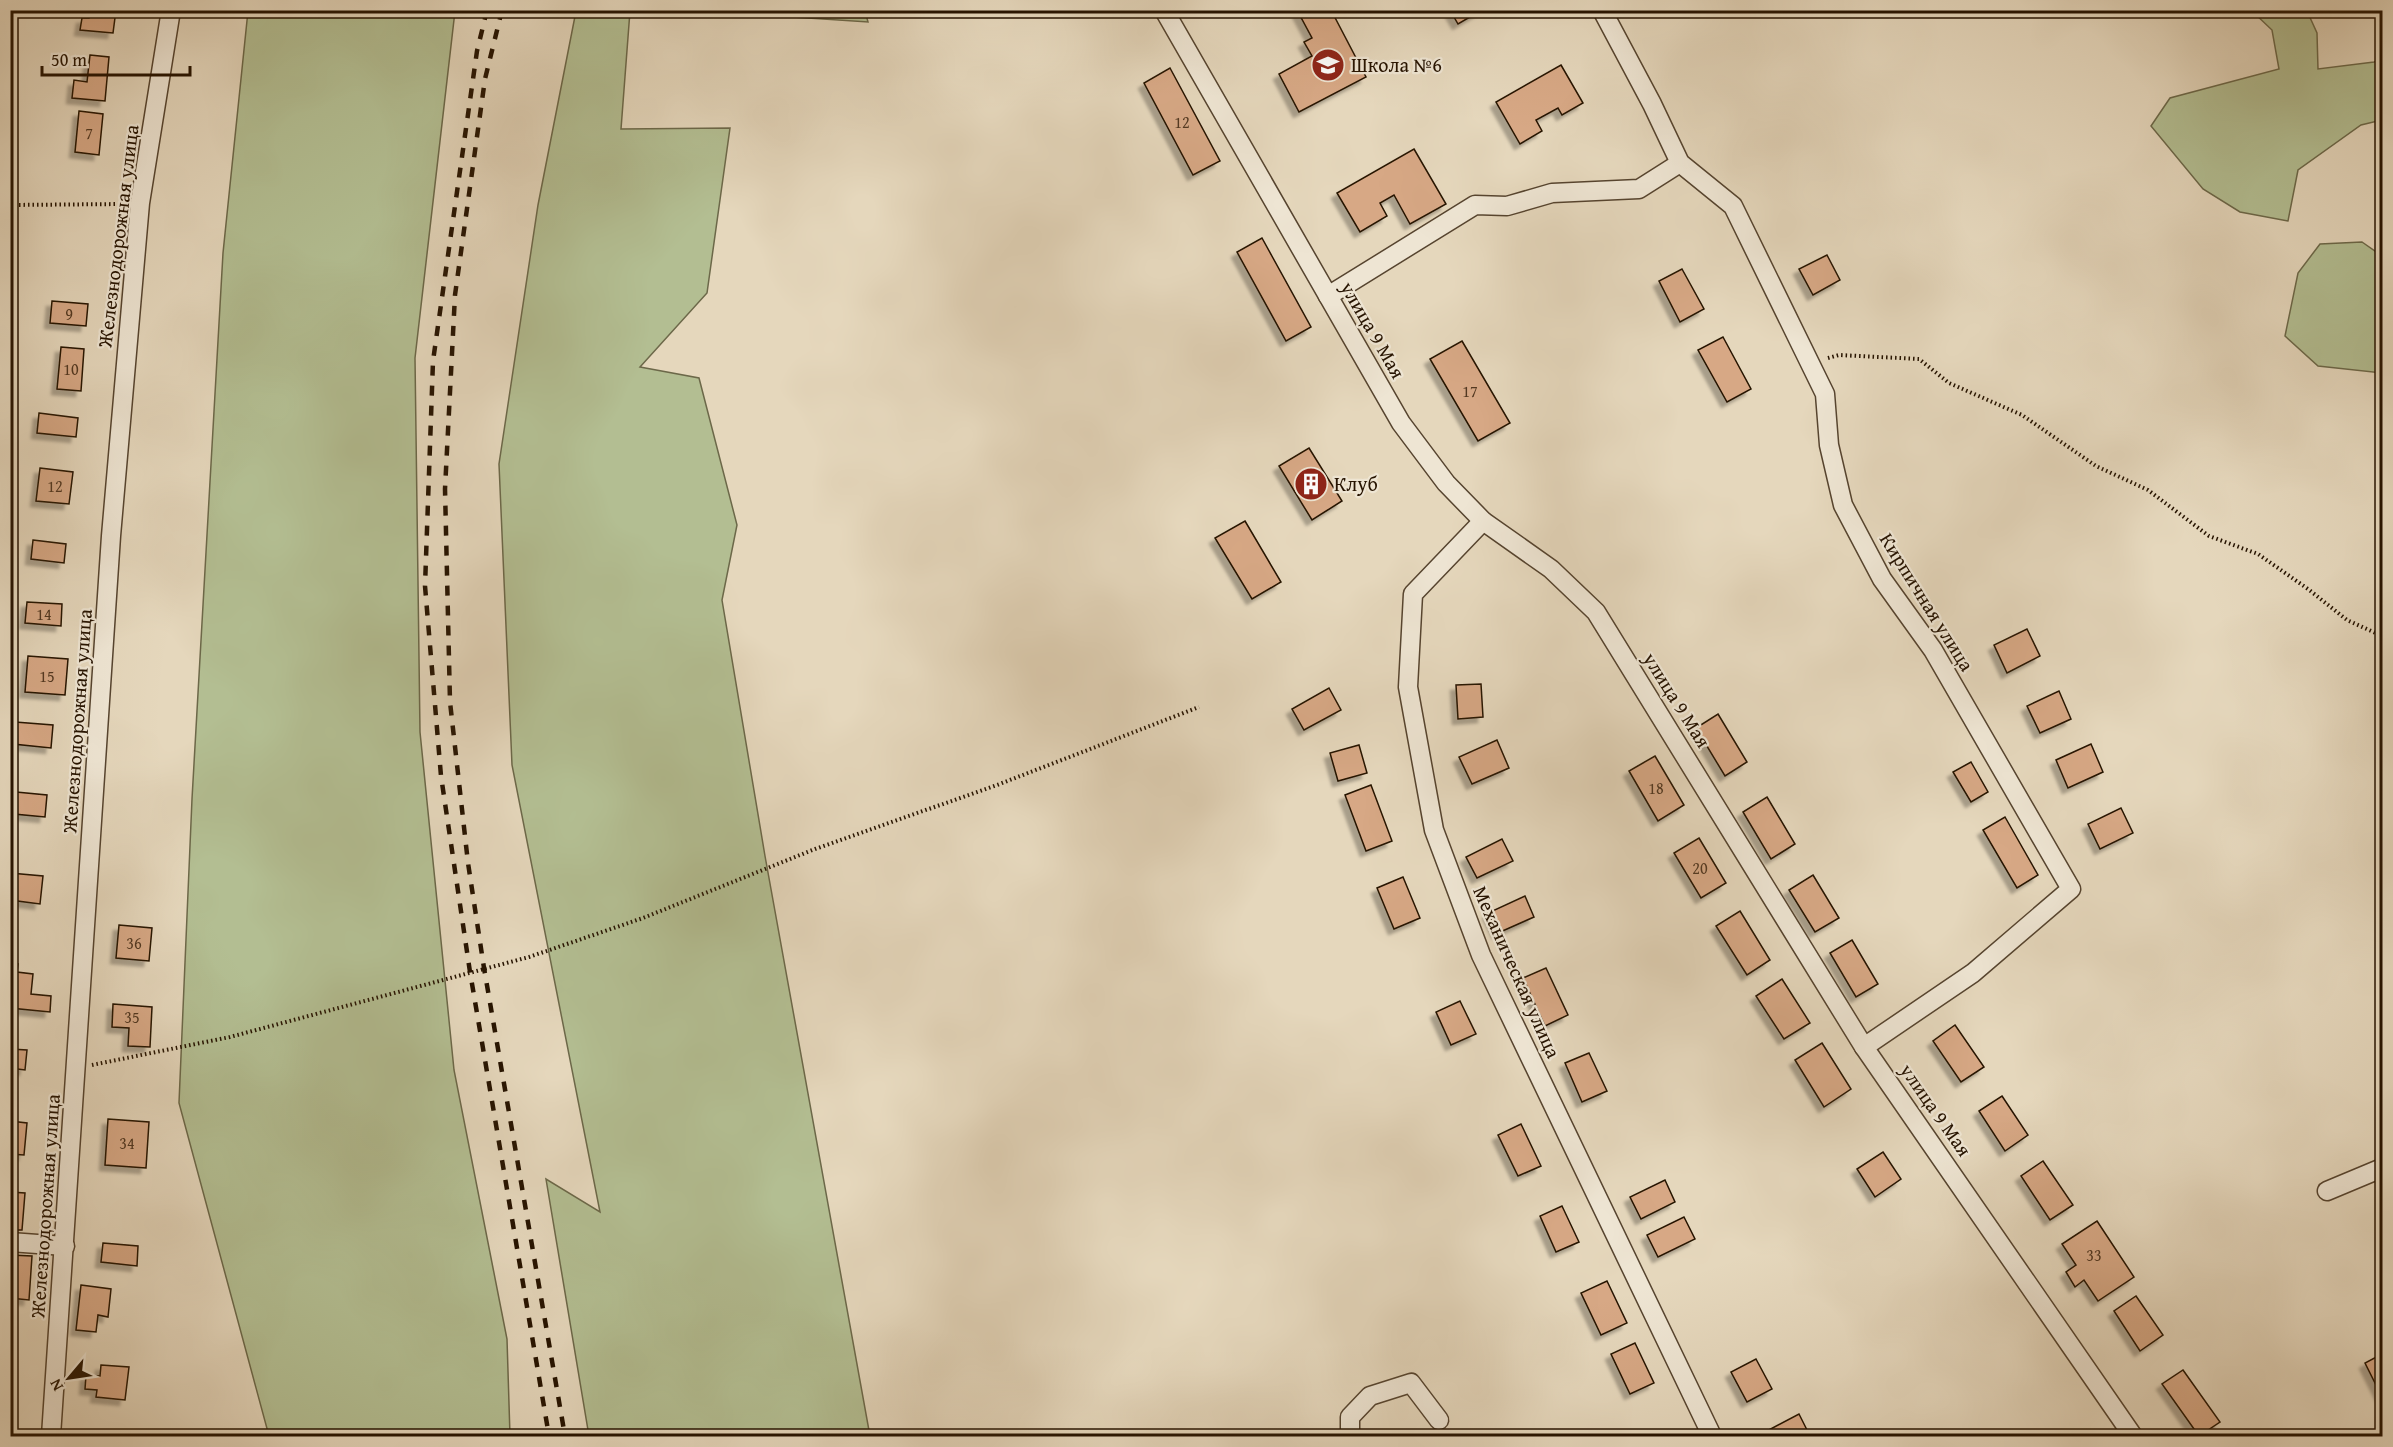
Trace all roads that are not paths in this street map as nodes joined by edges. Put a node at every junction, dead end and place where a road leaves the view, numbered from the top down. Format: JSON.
{"nodes":[{"id":1,"x":171,"y":10,"type":"edge"},
{"id":2,"x":1164,"y":10,"type":"edge"},
{"id":3,"x":1602,"y":10,"type":"edge"},
{"id":4,"x":1680,"y":163,"type":"junction"},
{"id":5,"x":1328,"y":296,"type":"junction"},
{"id":6,"x":1484,"y":521,"type":"junction"},
{"id":7,"x":1864,"y":1047,"type":"junction"},
{"id":8,"x":2382,"y":1168,"type":"edge"},
{"id":9,"x":2327,"y":1191,"type":"dead end"},
{"id":10,"x":10,"y":1242,"type":"edge"},
{"id":11,"x":65,"y":1246,"type":"junction"},
{"id":12,"x":1439,"y":1420,"type":"dead end"},
{"id":13,"x":51,"y":1437,"type":"edge"},
{"id":14,"x":1350,"y":1437,"type":"edge"},
{"id":15,"x":1712,"y":1437,"type":"edge"},
{"id":16,"x":2133,"y":1437,"type":"edge"}],
"edges":[{"from":1,"to":11,"type":"street","name":"Железнодорожная улица"},
{"from":2,"to":5,"type":"street","name":"улица 9 Мая"},
{"from":3,"to":4,"type":"street","name":"Кирпичная улица"},
{"from":4,"to":5,"type":"street"},
{"from":4,"to":7,"type":"street","name":"Кирпичная улица"},
{"from":5,"to":6,"type":"street","name":"улица 9 Мая"},
{"from":6,"to":7,"type":"street","name":"улица 9 Мая"},
{"from":6,"to":15,"type":"street","name":"Механическая улица"},
{"from":7,"to":16,"type":"street","name":"улица 9 Мая"},
{"from":8,"to":9,"type":"street"},
{"from":10,"to":11,"type":"street"},
{"from":11,"to":13,"type":"street","name":"Железнодорожная улица"},
{"from":12,"to":14,"type":"street"}]}
